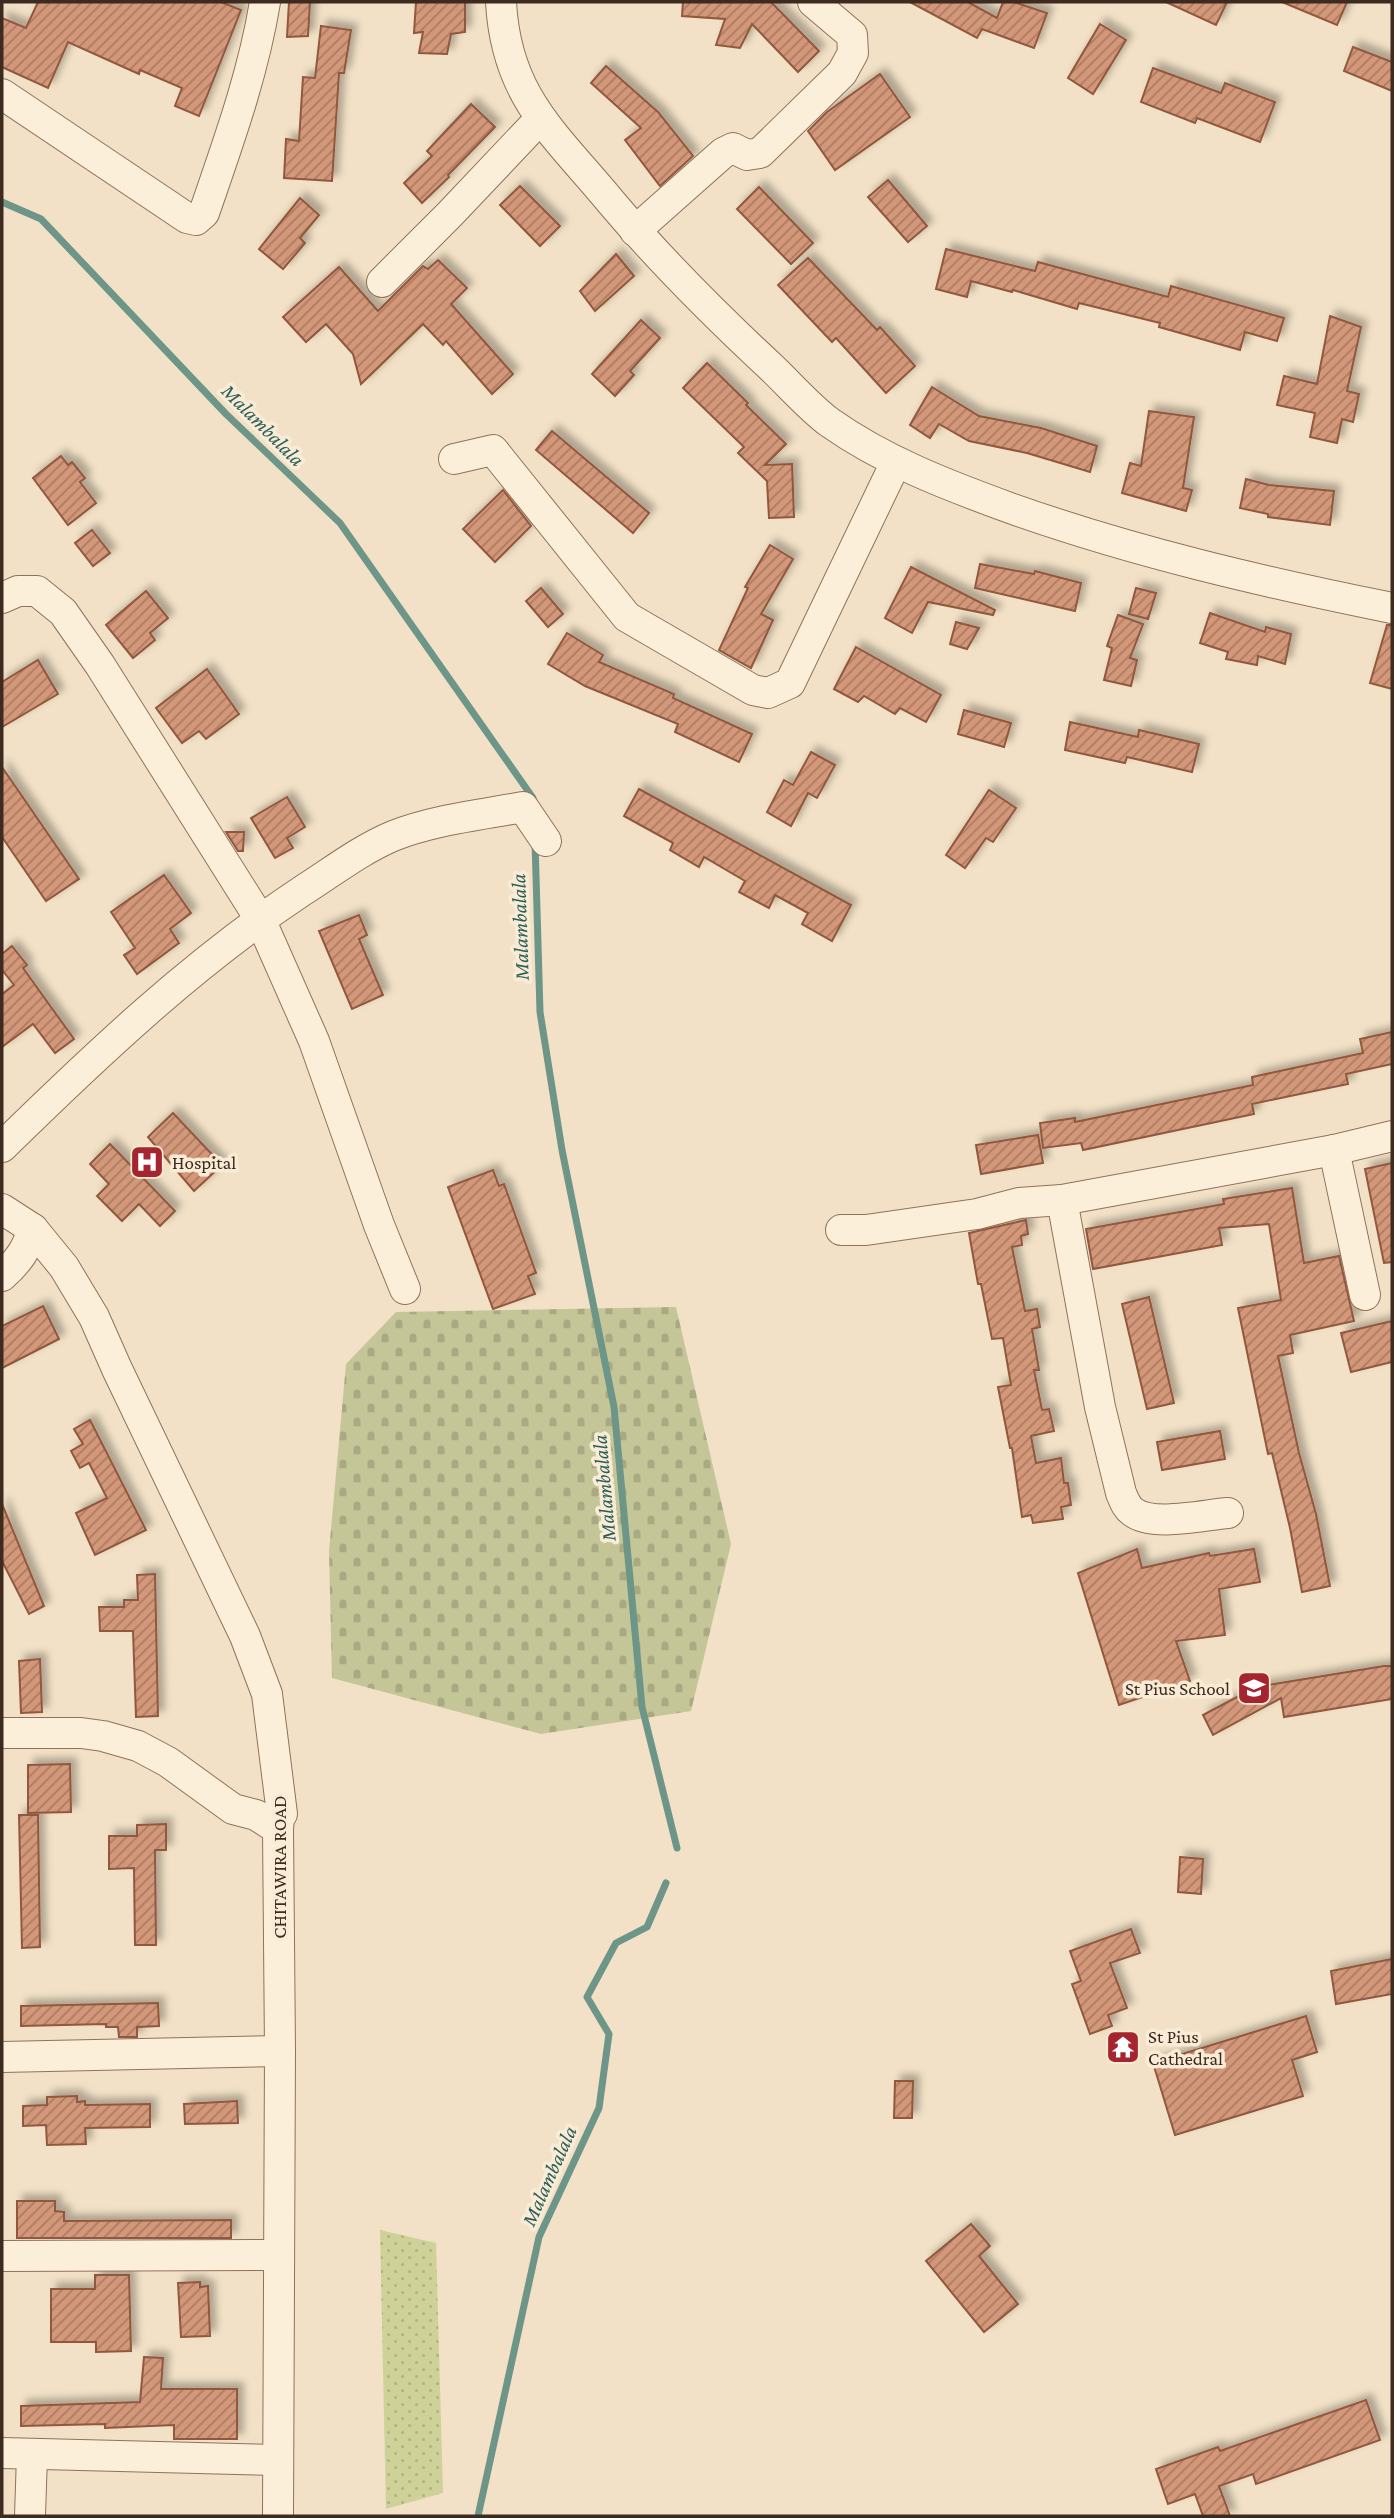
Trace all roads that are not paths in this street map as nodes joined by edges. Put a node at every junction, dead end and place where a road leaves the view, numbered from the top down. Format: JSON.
{"nodes":[{"id":1,"x":265,"y":2,"type":"edge"},
{"id":2,"x":501,"y":2,"type":"edge"},
{"id":3,"x":813,"y":2,"type":"edge"},
{"id":4,"x":2,"y":94,"type":"edge"},
{"id":5,"x":540,"y":119,"type":"junction"},
{"id":6,"x":635,"y":231,"type":"junction"},
{"id":7,"x":382,"y":282,"type":"dead end"},
{"id":8,"x":454,"y":458,"type":"dead end"},
{"id":9,"x":896,"y":462,"type":"junction"},
{"id":10,"x":2,"y":598,"type":"edge"},
{"id":11,"x":1392,"y":608,"type":"edge"},
{"id":12,"x":546,"y":841,"type":"dead end"},
{"id":13,"x":260,"y":919,"type":"junction"},
{"id":14,"x":1392,"y":1136,"type":"edge"},
{"id":15,"x":2,"y":1147,"type":"edge"},
{"id":16,"x":1334,"y":1150,"type":"junction"},
{"id":17,"x":1062,"y":1200,"type":"junction"},
{"id":18,"x":2,"y":1209,"type":"edge"},
{"id":19,"x":33,"y":1228,"type":"junction"},
{"id":20,"x":841,"y":1230,"type":"dead end"},
{"id":21,"x":2,"y":1276,"type":"edge"},
{"id":22,"x":405,"y":1289,"type":"dead end"},
{"id":23,"x":1365,"y":1295,"type":"dead end"},
{"id":24,"x":1228,"y":1513,"type":"dead end"},
{"id":25,"x":2,"y":1733,"type":"edge"},
{"id":26,"x":278,"y":1829,"type":"junction"},
{"id":27,"x":280,"y":2051,"type":"junction"},
{"id":28,"x":2,"y":2057,"type":"edge"},
{"id":29,"x":279,"y":2255,"type":"junction"},
{"id":30,"x":2,"y":2256,"type":"edge"},
{"id":31,"x":2,"y":2453,"type":"edge"},
{"id":32,"x":32,"y":2455,"type":"junction"},
{"id":33,"x":278,"y":2460,"type":"junction"},
{"id":34,"x":30,"y":2516,"type":"edge"},
{"id":35,"x":278,"y":2516,"type":"edge"}],
"edges":[{"from":1,"to":4,"type":"street"},
{"from":2,"to":5,"type":"street"},
{"from":3,"to":6,"type":"street"},
{"from":5,"to":6,"type":"street"},
{"from":5,"to":7,"type":"street"},
{"from":6,"to":9,"type":"street"},
{"from":8,"to":9,"type":"street"},
{"from":9,"to":11,"type":"street"},
{"from":10,"to":13,"type":"street"},
{"from":12,"to":13,"type":"street"},
{"from":13,"to":15,"type":"street"},
{"from":13,"to":22,"type":"street"},
{"from":14,"to":16,"type":"street"},
{"from":16,"to":17,"type":"street"},
{"from":16,"to":23,"type":"street"},
{"from":17,"to":20,"type":"street"},
{"from":17,"to":24,"type":"street"},
{"from":18,"to":19,"type":"street","name":"CHITAWIRA ROAD"},
{"from":19,"to":21,"type":"street"},
{"from":19,"to":26,"type":"street","name":"CHITAWIRA ROAD"},
{"from":25,"to":26,"type":"street"},
{"from":26,"to":27,"type":"street","name":"CHITAWIRA ROAD"},
{"from":27,"to":28,"type":"street"},
{"from":27,"to":29,"type":"street","name":"CHITAWIRA ROAD"},
{"from":29,"to":30,"type":"street"},
{"from":29,"to":33,"type":"street","name":"CHITAWIRA ROAD"},
{"from":31,"to":32,"type":"street"},
{"from":32,"to":33,"type":"street"},
{"from":32,"to":34,"type":"street"},
{"from":33,"to":35,"type":"street","name":"CHITAWIRA ROAD"}]}
